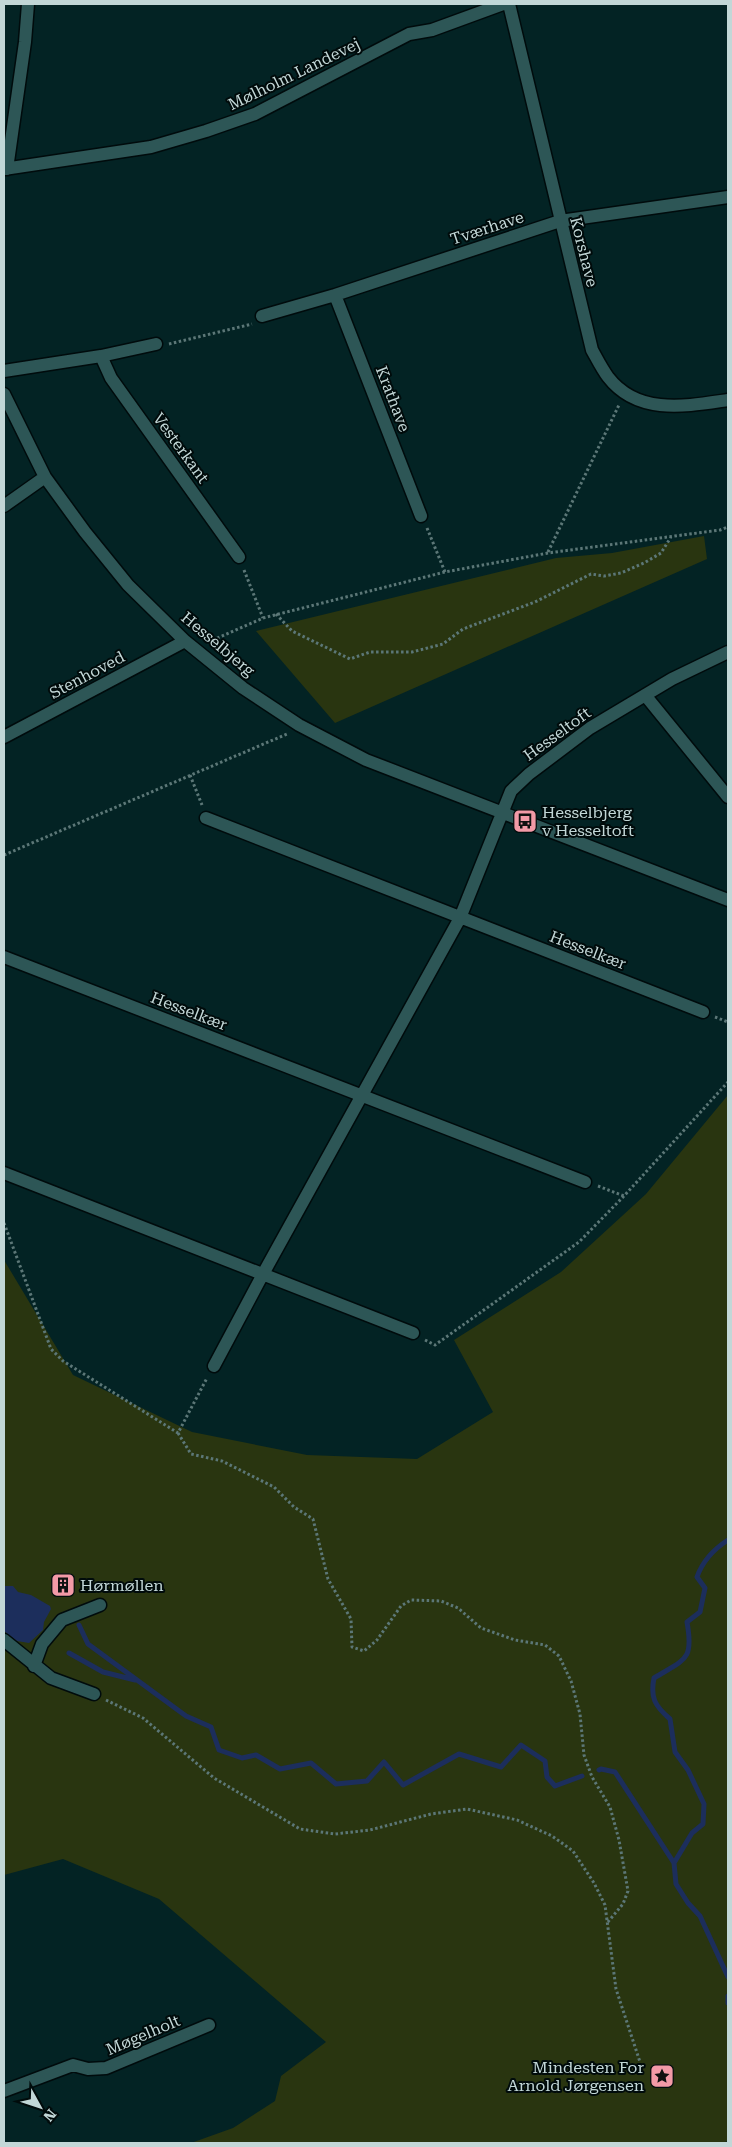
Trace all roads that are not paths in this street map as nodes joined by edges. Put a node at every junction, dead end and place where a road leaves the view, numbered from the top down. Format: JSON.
{"nodes":[{"id":1,"x":28,"y":4,"type":"edge"},
{"id":2,"x":503,"y":4,"type":"edge"},
{"id":3,"x":509,"y":4,"type":"edge"},
{"id":4,"x":6,"y":169,"type":"edge"},
{"id":5,"x":728,"y":196,"type":"edge"},
{"id":6,"x":560,"y":221,"type":"junction"},
{"id":7,"x":335,"y":295,"type":"junction"},
{"id":8,"x":262,"y":316,"type":"road end"},
{"id":9,"x":156,"y":344,"type":"road end"},
{"id":10,"x":101,"y":356,"type":"junction"},
{"id":11,"x":4,"y":371,"type":"edge"},
{"id":12,"x":4,"y":394,"type":"edge"},
{"id":13,"x":728,"y":400,"type":"edge"},
{"id":14,"x":45,"y":477,"type":"junction"},
{"id":15,"x":4,"y":506,"type":"edge"},
{"id":16,"x":422,"y":516,"type":"road end"},
{"id":17,"x":239,"y":557,"type":"road end"},
{"id":18,"x":185,"y":641,"type":"junction"},
{"id":19,"x":728,"y":652,"type":"edge"},
{"id":20,"x":645,"y":695,"type":"junction"},
{"id":21,"x":4,"y":737,"type":"edge"},
{"id":22,"x":728,"y":797,"type":"edge"},
{"id":23,"x":503,"y":812,"type":"junction"},
{"id":24,"x":206,"y":818,"type":"road end"},
{"id":25,"x":728,"y":900,"type":"edge"},
{"id":26,"x":460,"y":918,"type":"junction"},
{"id":27,"x":4,"y":957,"type":"edge"},
{"id":28,"x":703,"y":1012,"type":"dead end"},
{"id":29,"x":363,"y":1096,"type":"junction"},
{"id":30,"x":4,"y":1173,"type":"edge"},
{"id":31,"x":585,"y":1182,"type":"road end"},
{"id":32,"x":263,"y":1274,"type":"junction"},
{"id":33,"x":412,"y":1333,"type":"road end"},
{"id":34,"x":214,"y":1366,"type":"road end"},
{"id":35,"x":100,"y":1605,"type":"dead end"},
{"id":36,"x":4,"y":1640,"type":"edge"},
{"id":37,"x":34,"y":1666,"type":"junction"},
{"id":38,"x":94,"y":1694,"type":"road end"},
{"id":39,"x":209,"y":2025,"type":"dead end"},
{"id":40,"x":4,"y":2091,"type":"edge"}],
"edges":[{"from":1,"to":4,"type":"street"},
{"from":2,"to":4,"type":"street","name":"Mølholm Landevej"},
{"from":3,"to":6,"type":"street","name":"Korshave"},
{"from":5,"to":6,"type":"street","name":"Tværhave"},
{"from":6,"to":7,"type":"street","name":"Tværhave"},
{"from":6,"to":13,"type":"street","name":"Korshave"},
{"from":7,"to":8,"type":"street","name":"Tværhave"},
{"from":7,"to":16,"type":"street","name":"Krathave"},
{"from":9,"to":10,"type":"street"},
{"from":10,"to":11,"type":"street"},
{"from":10,"to":17,"type":"street","name":"Vesterkant"},
{"from":12,"to":14,"type":"street","name":"Hesselbjerg"},
{"from":14,"to":15,"type":"street"},
{"from":14,"to":18,"type":"street","name":"Hesselbjerg"},
{"from":18,"to":21,"type":"street","name":"Stenhoved"},
{"from":18,"to":23,"type":"street","name":"Hesselbjerg"},
{"from":19,"to":20,"type":"street","name":"Hesseltoft"},
{"from":20,"to":22,"type":"street"},
{"from":20,"to":23,"type":"street","name":"Hesseltoft"},
{"from":23,"to":25,"type":"street","name":"Hesselbjerg"},
{"from":23,"to":26,"type":"street"},
{"from":24,"to":26,"type":"street","name":"Hesselkær"},
{"from":26,"to":28,"type":"street","name":"Hesselkær"},
{"from":26,"to":29,"type":"street"},
{"from":27,"to":29,"type":"street","name":"Hesselkær"},
{"from":29,"to":31,"type":"street","name":"Hesselkær"},
{"from":29,"to":32,"type":"street"},
{"from":30,"to":32,"type":"street"},
{"from":32,"to":33,"type":"street"},
{"from":32,"to":34,"type":"street"},
{"from":35,"to":37,"type":"street"},
{"from":36,"to":37,"type":"street"},
{"from":37,"to":38,"type":"street"},
{"from":39,"to":40,"type":"street","name":"Møgelholt"}]}
